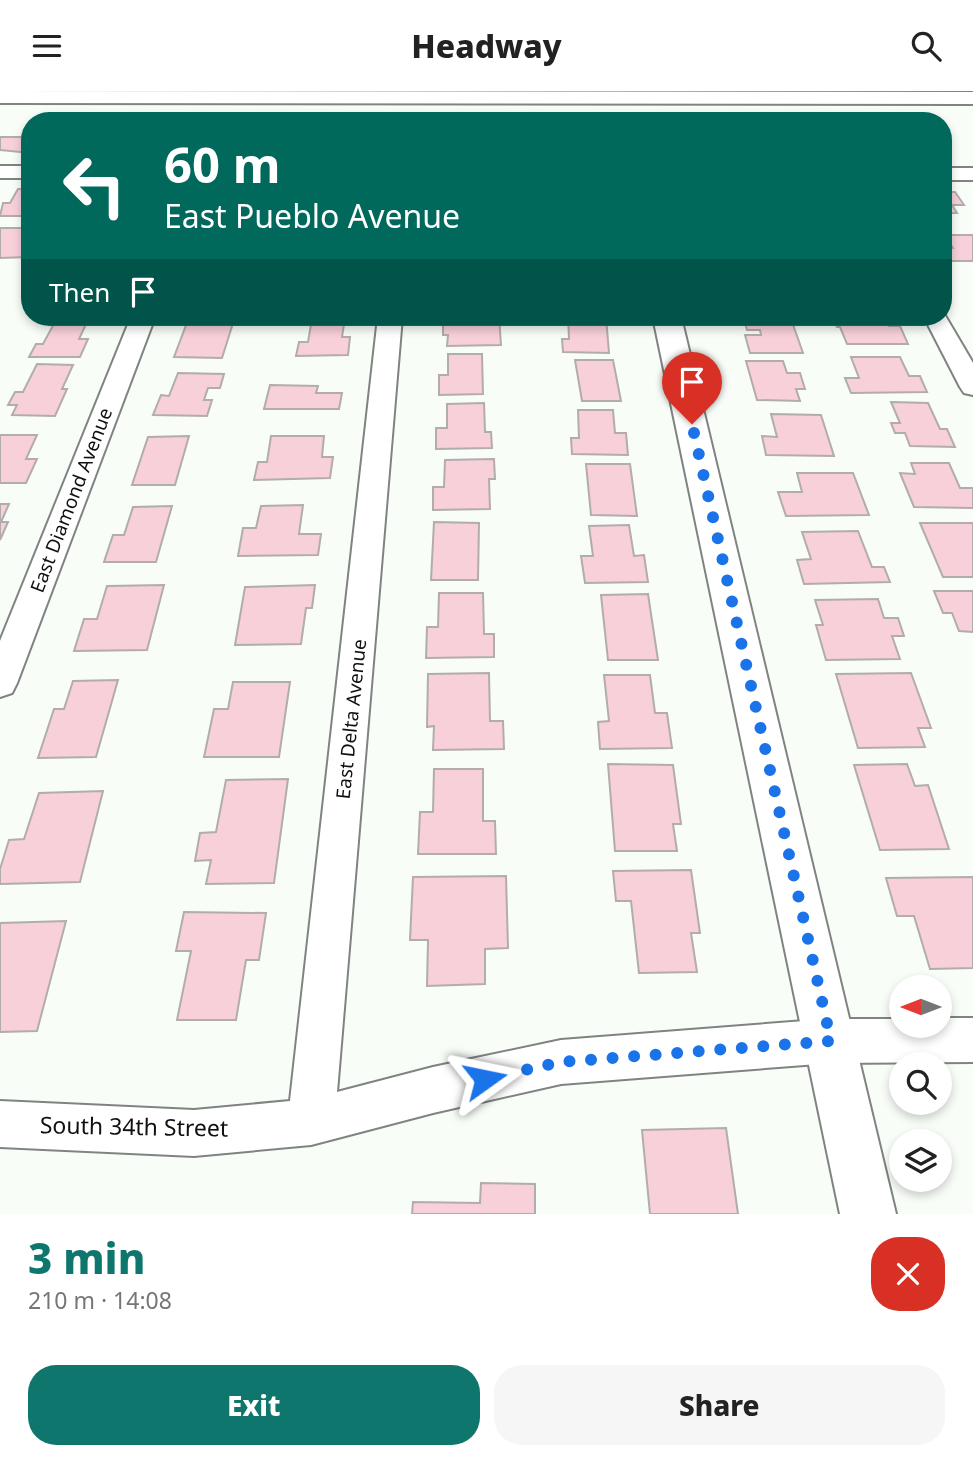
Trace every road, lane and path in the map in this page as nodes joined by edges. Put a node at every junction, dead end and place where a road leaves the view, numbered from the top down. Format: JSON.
{"nodes":[{"id":1,"x":114,"y":94,"type":"edge"},
{"id":2,"x":617,"y":95,"type":"edge"},
{"id":3,"x":0,"y":97,"type":"edge"},
{"id":4,"x":973,"y":98,"type":"edge"},
{"id":5,"x":0,"y":173,"type":"edge"},
{"id":6,"x":21,"y":173,"type":"edge"},
{"id":7,"x":952,"y":174,"type":"edge"},
{"id":8,"x":973,"y":174,"type":"edge"},
{"id":9,"x":139,"y":326,"type":"edge"},
{"id":10,"x":389,"y":326,"type":"edge"},
{"id":11,"x":669,"y":326,"type":"edge"},
{"id":12,"x":941,"y":326,"type":"edge"},
{"id":13,"x":973,"y":387,"type":"edge"},
{"id":14,"x":0,"y":683,"type":"edge"},
{"id":15,"x":973,"y":1040,"type":"edge"},
{"id":16,"x":831,"y":1041,"type":"junction"},
{"id":17,"x":311,"y":1122,"type":"junction"},
{"id":18,"x":0,"y":1124,"type":"edge"},
{"id":19,"x":868,"y":1214,"type":"edge"}],
"edges":[{"from":1,"to":2,"type":"main road"},
{"from":1,"to":3,"type":"main road"},
{"from":2,"to":4,"type":"main road"},
{"from":5,"to":6,"type":"street"},
{"from":7,"to":8,"type":"street"},
{"from":9,"to":14,"type":"street","name":"East Diamond Avenue"},
{"from":10,"to":17,"type":"street","name":"East Delta Avenue"},
{"from":11,"to":16,"type":"main road"},
{"from":12,"to":13,"type":"street"},
{"from":15,"to":16,"type":"street","name":"South 34th Street"},
{"from":16,"to":17,"type":"street","name":"South 34th Street"},
{"from":16,"to":19,"type":"main road"},
{"from":17,"to":18,"type":"street","name":"South 34th Street"}]}
